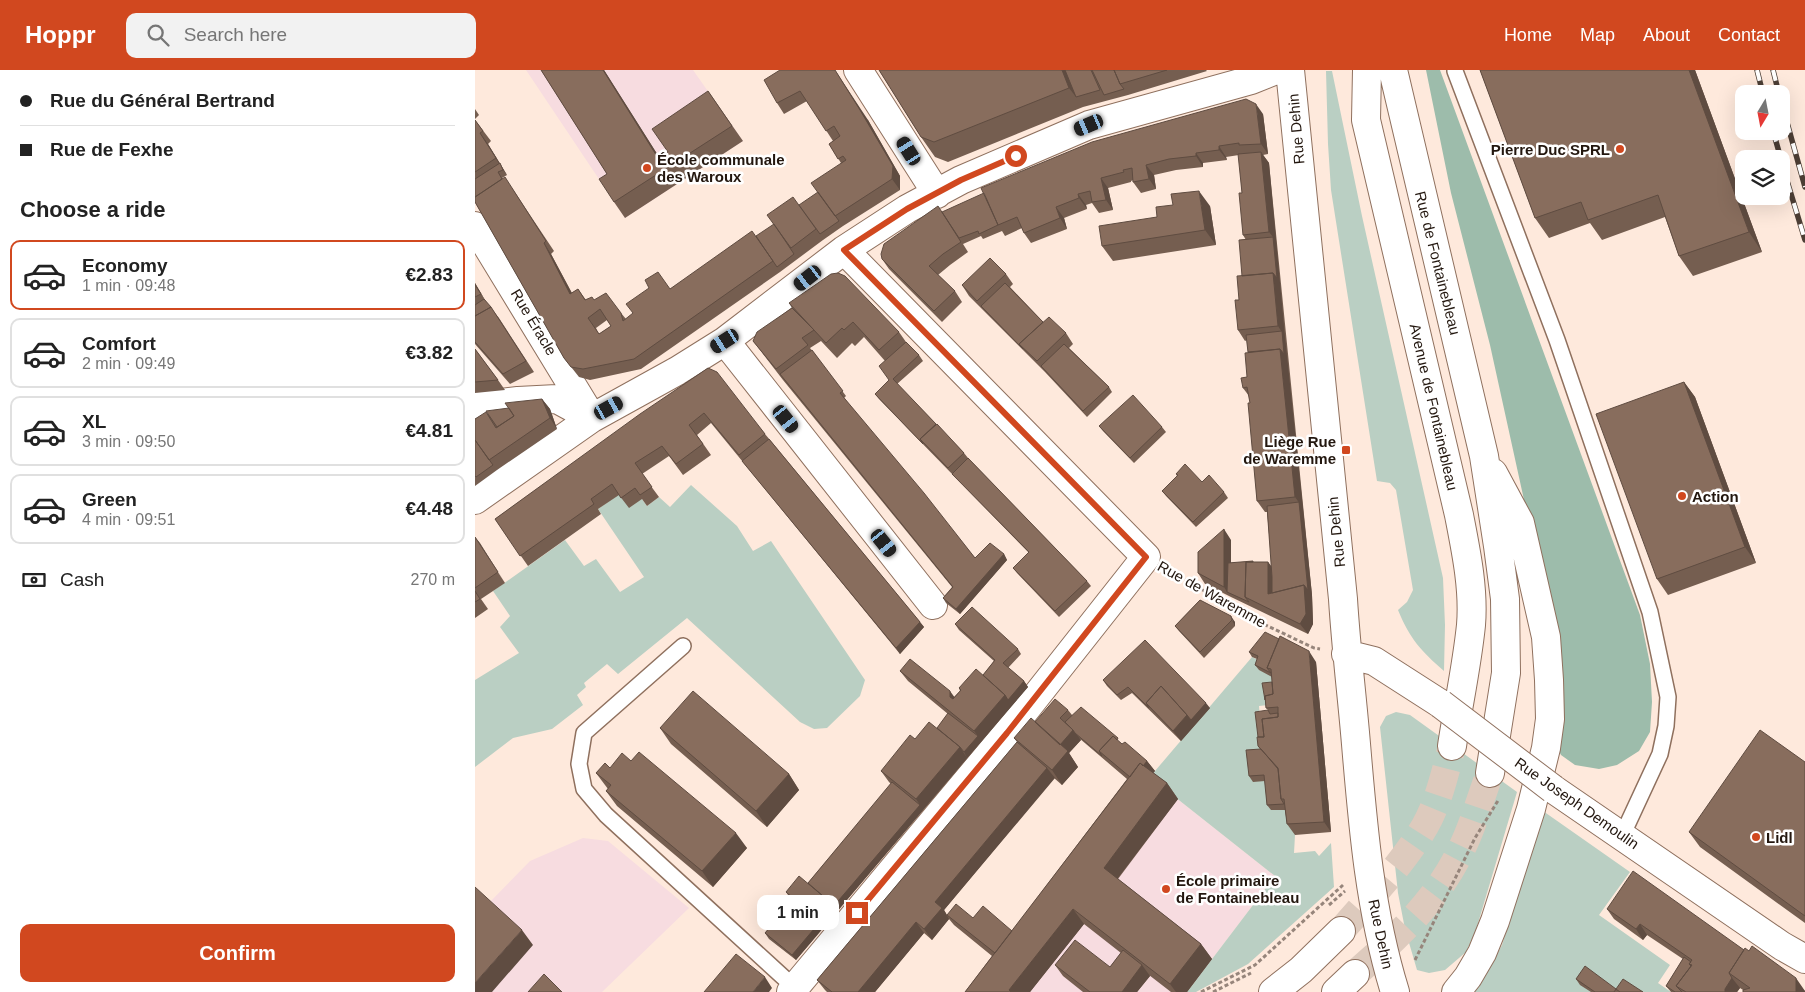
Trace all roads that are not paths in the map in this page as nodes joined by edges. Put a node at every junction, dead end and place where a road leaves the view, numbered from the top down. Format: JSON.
{"nodes":[{"id":1,"x":858,"y":70,"type":"edge"},
{"id":2,"x":1276,"y":70,"type":"edge"},
{"id":3,"x":1290,"y":70,"type":"edge"},
{"id":4,"x":1367,"y":70,"type":"edge"},
{"id":5,"x":1393,"y":70,"type":"edge"},
{"id":6,"x":1455,"y":71,"type":"edge"},
{"id":7,"x":937,"y":194,"type":"junction"},
{"id":8,"x":475,"y":226,"type":"edge"},
{"id":9,"x":844,"y":250,"type":"junction"},
{"id":10,"x":725,"y":341,"type":"junction"},
{"id":11,"x":475,"y":406,"type":"edge"},
{"id":12,"x":592,"y":418,"type":"junction"},
{"id":13,"x":1484,"y":456,"type":"junction"},
{"id":14,"x":475,"y":500,"type":"edge"},
{"id":15,"x":933,"y":605,"type":"dead end"},
{"id":16,"x":683,"y":646,"type":"dead end"},
{"id":17,"x":1346,"y":654,"type":"junction"},
{"id":18,"x":1452,"y":746,"type":"tunnel mouth"},
{"id":19,"x":1490,"y":773,"type":"tunnel mouth"},
{"id":20,"x":1622,"y":836,"type":"junction"},
{"id":21,"x":1341,"y":931,"type":"tunnel mouth"},
{"id":22,"x":1805,"y":959,"type":"edge"},
{"id":23,"x":793,"y":990,"type":"edge"},
{"id":24,"x":1273,"y":992,"type":"edge"},
{"id":25,"x":1395,"y":992,"type":"edge"},
{"id":26,"x":1456,"y":992,"type":"edge"}],
"edges":[{"from":1,"to":7,"type":"street"},
{"from":2,"to":7,"type":"street"},
{"from":3,"to":17,"type":"street","name":"Rue Dehin"},
{"from":4,"to":18,"type":"street","name":"Avenue de Fontainebleau"},
{"from":5,"to":13,"type":"street","name":"Rue de Fontainebleau"},
{"from":6,"to":20,"type":"lane"},
{"from":7,"to":9,"type":"street"},
{"from":8,"to":12,"type":"street","name":"Rue Éracle"},
{"from":9,"to":10,"type":"street"},
{"from":9,"to":23,"type":"street","name":"Rue de Waremme"},
{"from":10,"to":12,"type":"street"},
{"from":10,"to":15,"type":"street"},
{"from":11,"to":12,"type":"street"},
{"from":12,"to":14,"type":"street"},
{"from":13,"to":19,"type":"street"},
{"from":13,"to":26,"type":"street"},
{"from":16,"to":23,"type":"lane"},
{"from":17,"to":20,"type":"street","name":"Rue Joseph Demoulin","bridge":true},
{"from":17,"to":25,"type":"street","name":"Rue Dehin"},
{"from":20,"to":22,"type":"street","name":"Rue Joseph Demoulin"},
{"from":21,"to":24,"type":"street"}]}
